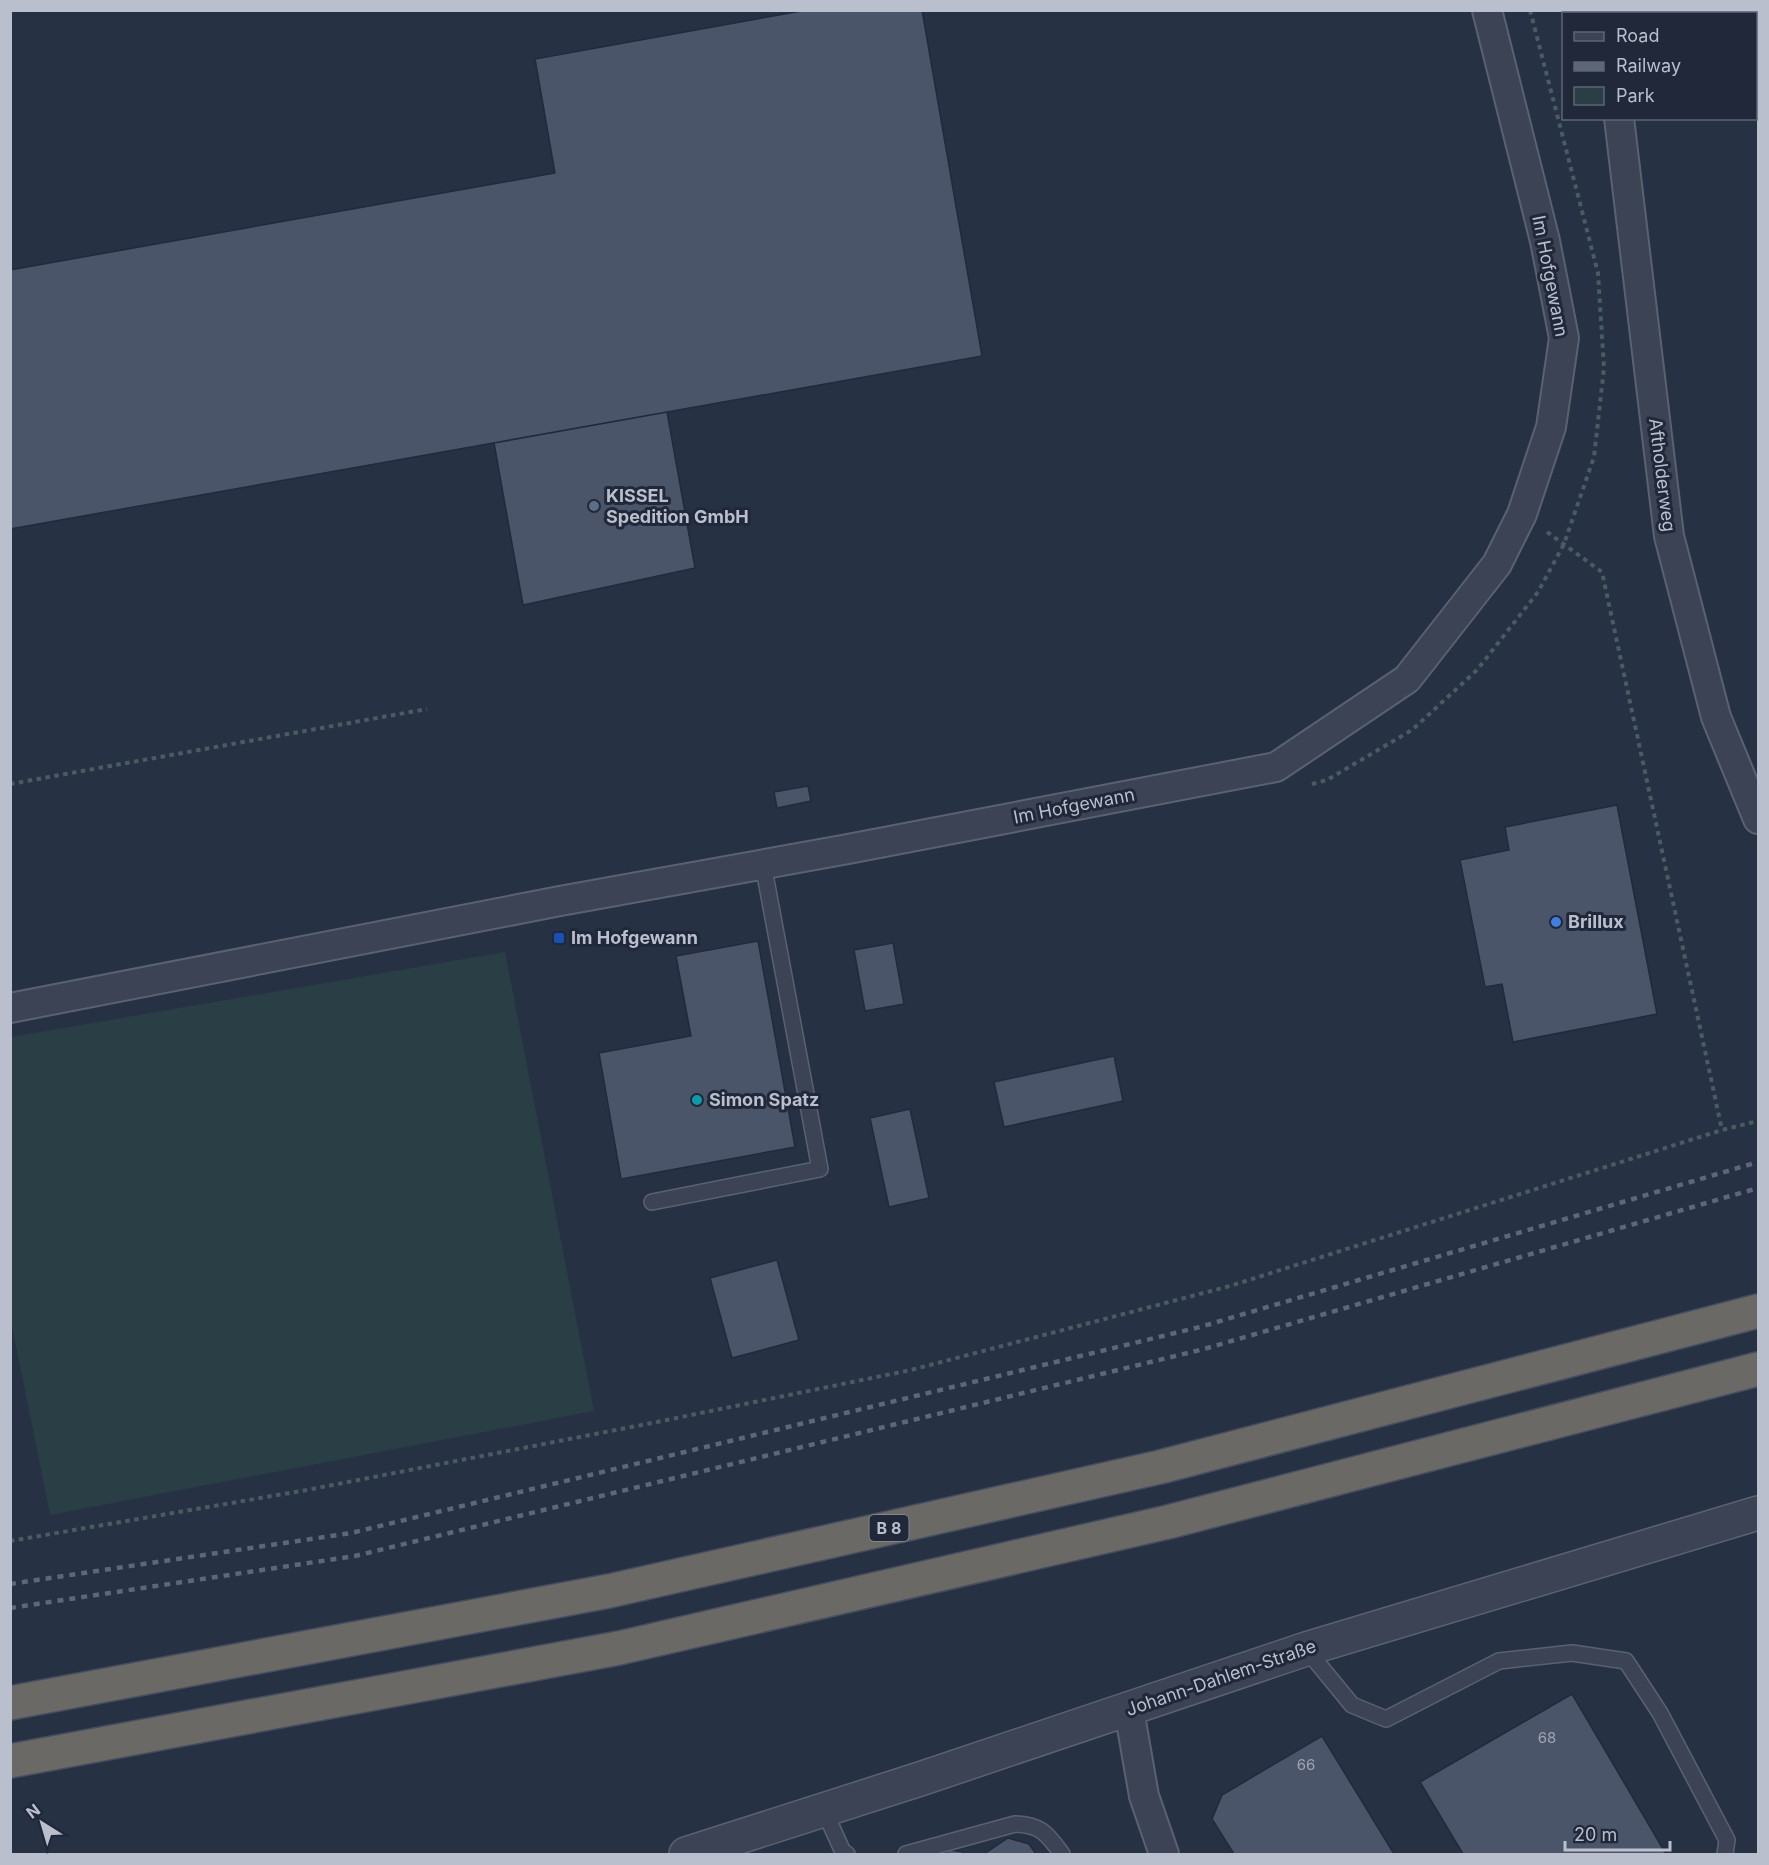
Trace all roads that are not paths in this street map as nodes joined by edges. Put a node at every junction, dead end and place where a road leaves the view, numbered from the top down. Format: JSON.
{"nodes":[{"id":1,"x":1487,"y":10,"type":"edge"},
{"id":2,"x":1619,"y":120,"type":"edge"},
{"id":3,"x":1758,"y":819,"type":"edge"},
{"id":4,"x":763,"y":864,"type":"junction"},
{"id":5,"x":10,"y":1008,"type":"edge"},
{"id":6,"x":652,"y":1202,"type":"dead end"},
{"id":7,"x":1758,"y":1311,"type":"edge"},
{"id":8,"x":1758,"y":1369,"type":"edge"},
{"id":9,"x":1758,"y":1513,"type":"edge"},
{"id":10,"x":1306,"y":1649,"type":"junction"},
{"id":11,"x":10,"y":1703,"type":"edge"},
{"id":12,"x":1129,"y":1710,"type":"junction"},
{"id":13,"x":10,"y":1761,"type":"edge"},
{"id":14,"x":824,"y":1810,"type":"junction"},
{"id":15,"x":686,"y":1854,"type":"edge"},
{"id":16,"x":847,"y":1854,"type":"edge"},
{"id":17,"x":906,"y":1854,"type":"edge"},
{"id":18,"x":1062,"y":1854,"type":"edge"},
{"id":19,"x":1164,"y":1854,"type":"edge"},
{"id":20,"x":1725,"y":1854,"type":"edge"}],
"edges":[{"from":1,"to":4,"type":"street","name":"Im Hofgewann"},
{"from":2,"to":3,"type":"street","name":"Aftholderweg"},
{"from":4,"to":5,"type":"street","name":"Im Hofgewann"},
{"from":4,"to":6,"type":"lane"},
{"from":7,"to":11,"type":"highway","number":"B 8"},
{"from":8,"to":13,"type":"highway"},
{"from":9,"to":10,"type":"street","name":"Johann-Dahlem-Straße"},
{"from":10,"to":12,"type":"street","name":"Johann-Dahlem-Straße"},
{"from":10,"to":20,"type":"lane"},
{"from":12,"to":14,"type":"street","name":"Johann-Dahlem-Straße"},
{"from":12,"to":19,"type":"street"},
{"from":14,"to":15,"type":"street","name":"Johann-Dahlem-Straße"},
{"from":14,"to":16,"type":"lane"},
{"from":17,"to":18,"type":"lane"}]}
